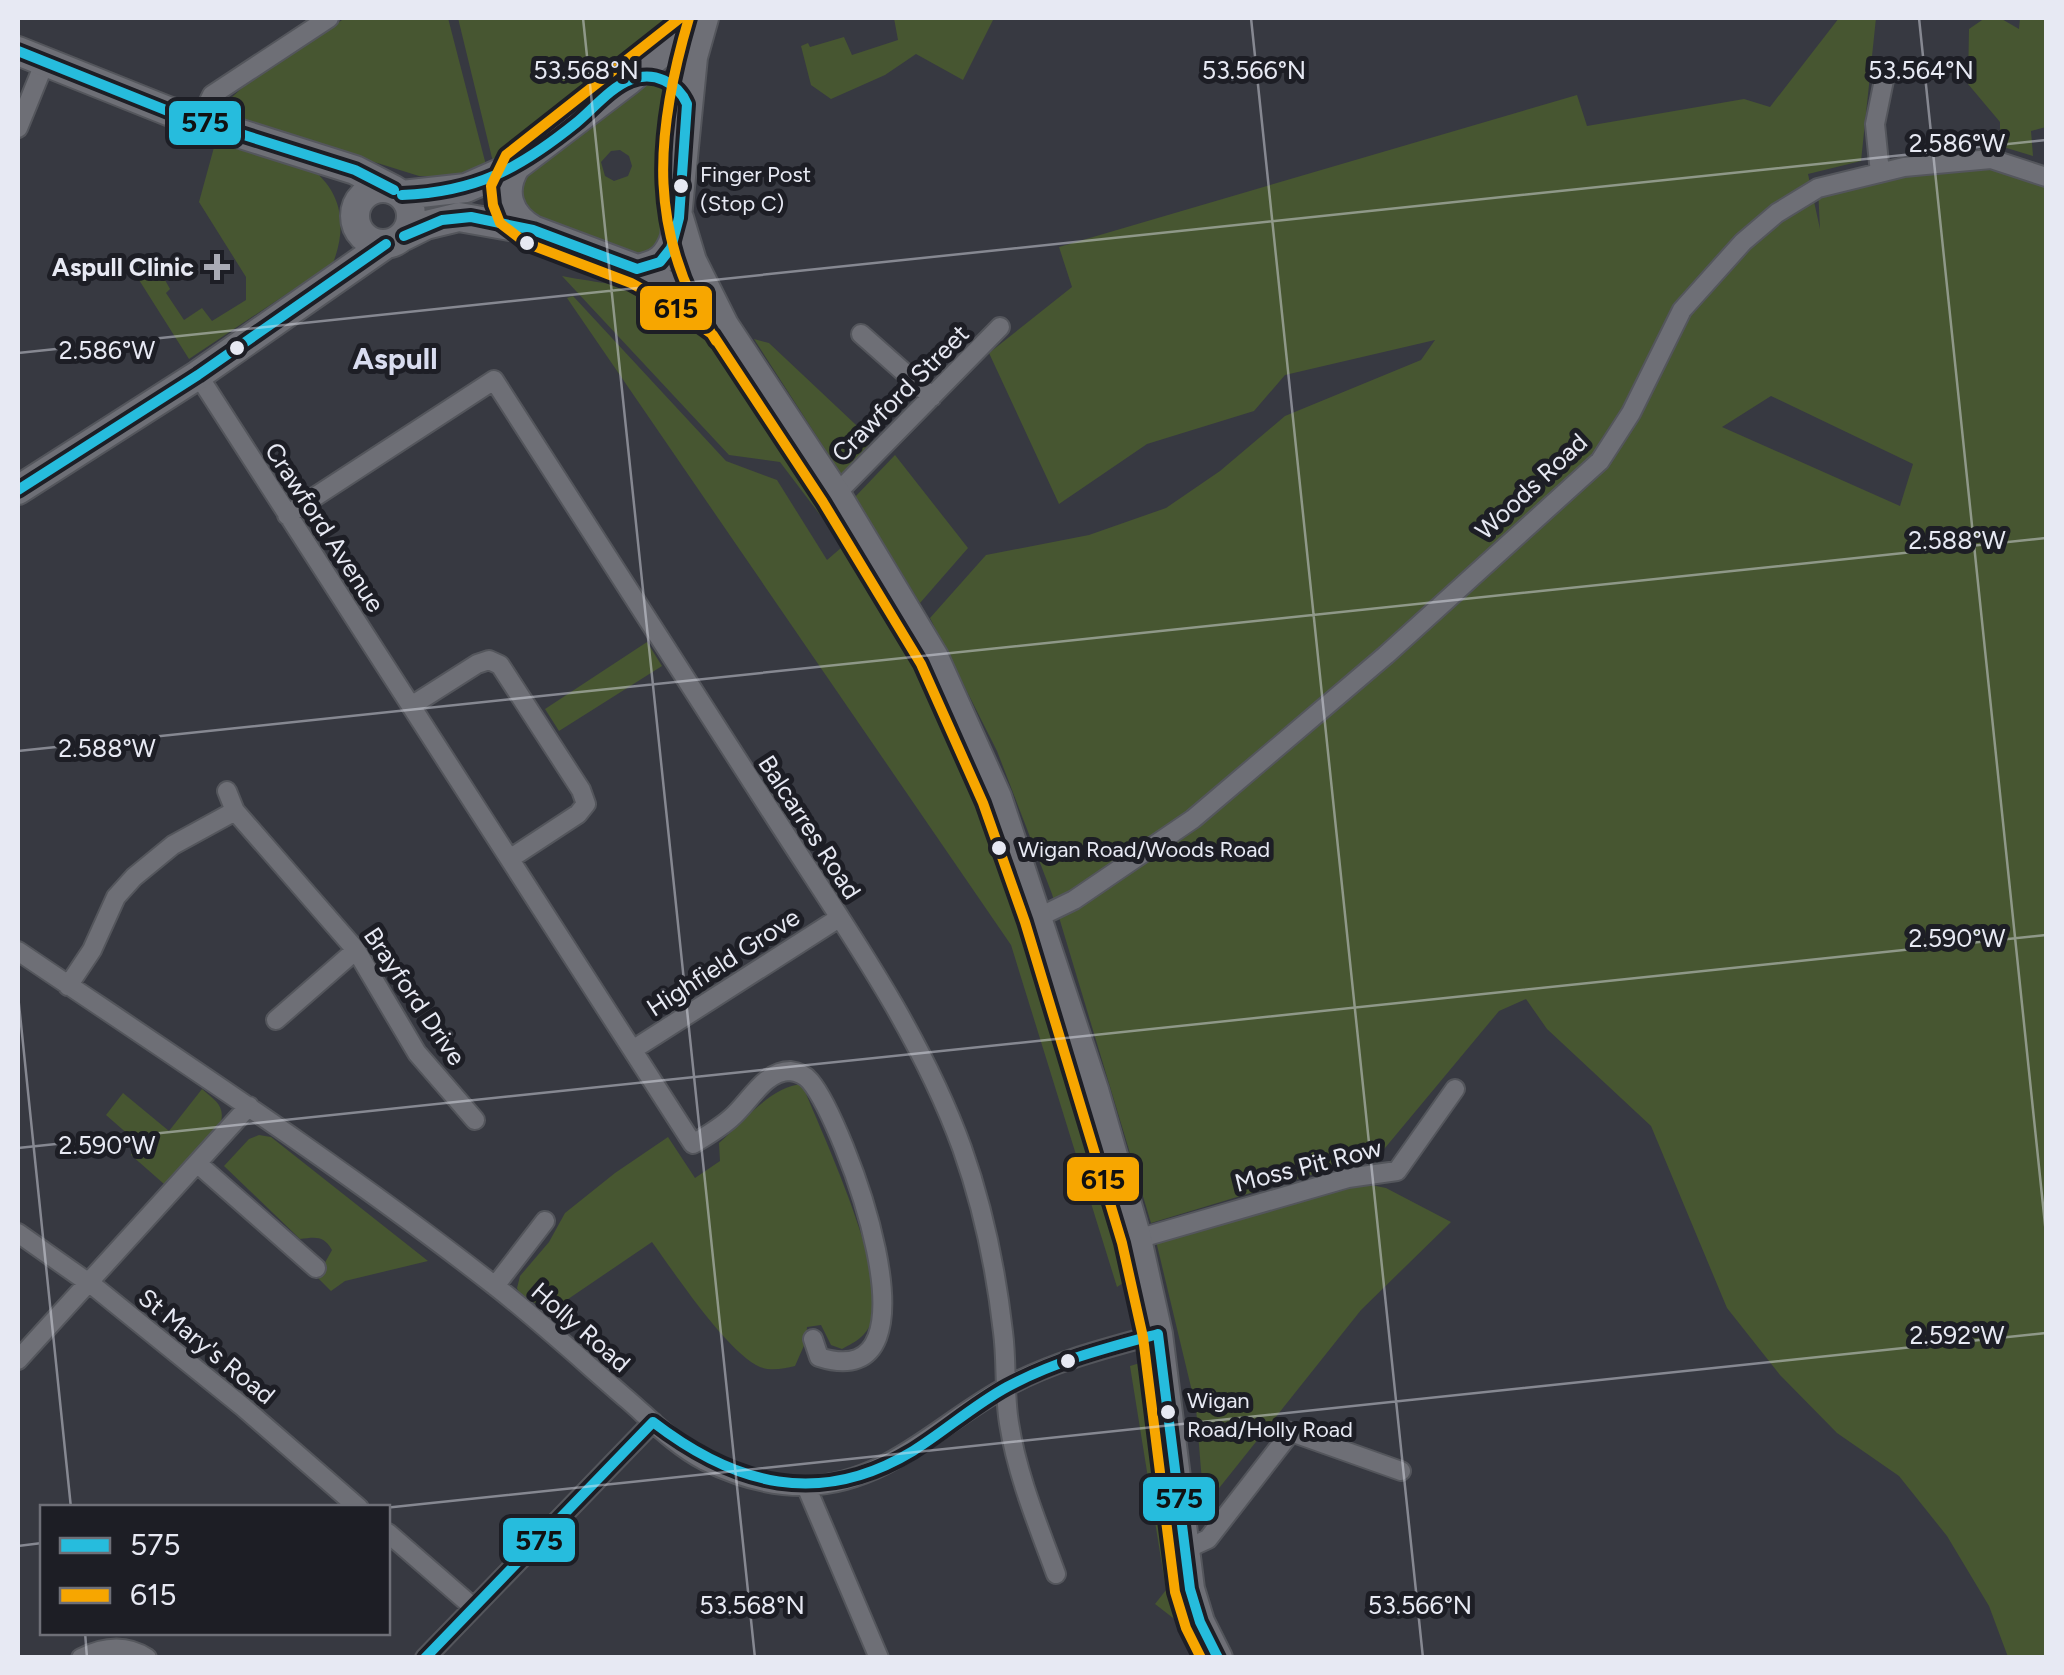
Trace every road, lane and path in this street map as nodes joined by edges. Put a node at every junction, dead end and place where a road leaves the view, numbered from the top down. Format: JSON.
{"nodes":[{"id":1,"x":329,"y":18,"type":"edge"},
{"id":2,"x":704,"y":18,"type":"edge"},
{"id":3,"x":18,"y":51,"type":"edge"},
{"id":4,"x":44,"y":64,"type":"junction"},
{"id":5,"x":630,"y":80,"type":"junction"},
{"id":6,"x":1884,"y":80,"type":"dead end"},
{"id":7,"x":687,"y":104,"type":"junction"},
{"id":8,"x":198,"y":122,"type":"junction"},
{"id":9,"x":18,"y":128,"type":"edge"},
{"id":10,"x":312,"y":156,"type":"junction"},
{"id":11,"x":516,"y":166,"type":"junction"},
{"id":12,"x":1880,"y":173,"type":"junction"},
{"id":13,"x":2046,"y":177,"type":"edge"},
{"id":14,"x":398,"y":192,"type":"junction"},
{"id":15,"x":679,"y":218,"type":"junction"},
{"id":16,"x":356,"y":220,"type":"junction"},
{"id":17,"x":533,"y":230,"type":"junction"},
{"id":18,"x":395,"y":240,"type":"junction"},
{"id":19,"x":637,"y":269,"type":"junction"},
{"id":20,"x":337,"y":279,"type":"junction"},
{"id":21,"x":724,"y":325,"type":"junction"},
{"id":22,"x":1000,"y":327,"type":"dead end"},
{"id":23,"x":861,"y":334,"type":"dead end"},
{"id":24,"x":198,"y":375,"type":"junction"},
{"id":25,"x":932,"y":397,"type":"junction"},
{"id":26,"x":18,"y":490,"type":"edge"},
{"id":27,"x":836,"y":494,"type":"junction"},
{"id":28,"x":287,"y":515,"type":"junction"},
{"id":29,"x":411,"y":706,"type":"junction"},
{"id":30,"x":227,"y":791,"type":"dead end"},
{"id":31,"x":235,"y":810,"type":"junction"},
{"id":32,"x":511,"y":858,"type":"junction"},
{"id":33,"x":1038,"y":916,"type":"junction"},
{"id":34,"x":839,"y":918,"type":"junction"},
{"id":35,"x":356,"y":950,"type":"junction"},
{"id":36,"x":18,"y":952,"type":"edge"},
{"id":37,"x":68,"y":986,"type":"junction"},
{"id":38,"x":276,"y":1020,"type":"dead end"},
{"id":39,"x":634,"y":1049,"type":"junction"},
{"id":40,"x":1455,"y":1090,"type":"dead end"},
{"id":41,"x":249,"y":1106,"type":"junction"},
{"id":42,"x":475,"y":1120,"type":"dead end"},
{"id":43,"x":198,"y":1164,"type":"junction"},
{"id":44,"x":545,"y":1220,"type":"dead end"},
{"id":45,"x":18,"y":1233,"type":"edge"},
{"id":46,"x":1136,"y":1239,"type":"junction"},
{"id":47,"x":316,"y":1268,"type":"dead end"},
{"id":48,"x":90,"y":1283,"type":"junction"},
{"id":49,"x":495,"y":1286,"type":"junction"},
{"id":50,"x":1158,"y":1334,"type":"junction"},
{"id":51,"x":813,"y":1339,"type":"dead end"},
{"id":52,"x":18,"y":1360,"type":"edge"},
{"id":53,"x":1004,"y":1388,"type":"junction"},
{"id":54,"x":653,"y":1422,"type":"junction"},
{"id":55,"x":1401,"y":1471,"type":"dead end"},
{"id":56,"x":806,"y":1486,"type":"junction"},
{"id":57,"x":356,"y":1505,"type":"edge"},
{"id":58,"x":390,"y":1535,"type":"edge"},
{"id":59,"x":1184,"y":1550,"type":"junction"},
{"id":60,"x":1056,"y":1574,"type":"dead end"},
{"id":61,"x":472,"y":1607,"type":"junction"},
{"id":62,"x":82,"y":1658,"type":"edge"},
{"id":63,"x":147,"y":1658,"type":"edge"},
{"id":64,"x":425,"y":1658,"type":"edge"},
{"id":65,"x":878,"y":1658,"type":"edge"},
{"id":66,"x":1218,"y":1658,"type":"edge"}],
"edges":[{"from":1,"to":8,"type":"street"},
{"from":2,"to":5,"type":"main road"},
{"from":2,"to":7,"type":"main road"},
{"from":3,"to":4,"type":"main road"},
{"from":4,"to":8,"type":"main road"},
{"from":4,"to":9,"type":"street"},
{"from":5,"to":7,"type":"main road"},
{"from":5,"to":11,"type":"main road"},
{"from":6,"to":12,"type":"street"},
{"from":7,"to":15,"type":"main road"},
{"from":8,"to":10,"type":"main road"},
{"from":10,"to":14,"type":"main road"},
{"from":10,"to":16,"type":"main road"},
{"from":11,"to":14,"type":"main road"},
{"from":11,"to":17,"type":"main road"},
{"from":12,"to":13,"type":"street","name":"Woods Road"},
{"from":12,"to":33,"type":"street","name":"Woods Road"},
{"from":14,"to":16,"type":"main road"},
{"from":14,"to":18,"type":"main road"},
{"from":15,"to":19,"type":"main road"},
{"from":15,"to":21,"type":"main road"},
{"from":16,"to":18,"type":"main road"},
{"from":16,"to":20,"type":"main road"},
{"from":17,"to":18,"type":"main road"},
{"from":17,"to":19,"type":"main road"},
{"from":18,"to":20,"type":"main road"},
{"from":19,"to":21,"type":"main road"},
{"from":20,"to":24,"type":"main road"},
{"from":21,"to":27,"type":"main road"},
{"from":22,"to":25,"type":"street","name":"Crawford Street"},
{"from":23,"to":25,"type":"street"},
{"from":24,"to":26,"type":"main road"},
{"from":24,"to":28,"type":"street","name":"Crawford Avenue"},
{"from":25,"to":27,"type":"street","name":"Crawford Street"},
{"from":27,"to":33,"type":"main road"},
{"from":28,"to":29,"type":"street","name":"Crawford Avenue"},
{"from":28,"to":34,"type":"street","name":"Balcarres Road"},
{"from":29,"to":32,"type":"street","name":"Crawford Avenue"},
{"from":29,"to":32,"type":"street"},
{"from":30,"to":31,"type":"street","name":"Brayford Drive"},
{"from":31,"to":35,"type":"street","name":"Brayford Drive"},
{"from":31,"to":37,"type":"street"},
{"from":32,"to":39,"type":"street","name":"Crawford Avenue"},
{"from":33,"to":46,"type":"main road"},
{"from":34,"to":39,"type":"street","name":"Highfield Grove"},
{"from":34,"to":53,"type":"street","name":"Balcarres Road"},
{"from":35,"to":38,"type":"street"},
{"from":35,"to":42,"type":"street","name":"Brayford Drive"},
{"from":36,"to":37,"type":"street","name":"Holly Road"},
{"from":37,"to":41,"type":"street","name":"Holly Road"},
{"from":39,"to":51,"type":"street","name":"Crawford Avenue"},
{"from":40,"to":46,"type":"street","name":"Moss Pit Row"},
{"from":41,"to":43,"type":"street"},
{"from":41,"to":49,"type":"street","name":"Holly Road"},
{"from":43,"to":47,"type":"street"},
{"from":43,"to":48,"type":"street"},
{"from":44,"to":49,"type":"street"},
{"from":45,"to":48,"type":"street","name":"St Mary's Road"},
{"from":46,"to":50,"type":"main road"},
{"from":48,"to":52,"type":"street"},
{"from":48,"to":57,"type":"street","name":"St Mary's Road"},
{"from":49,"to":54,"type":"street","name":"Holly Road"},
{"from":50,"to":53,"type":"street","name":"Holly Road"},
{"from":50,"to":59,"type":"main road"},
{"from":53,"to":56,"type":"street","name":"Holly Road"},
{"from":53,"to":60,"type":"street","name":"Balcarres Road"},
{"from":54,"to":56,"type":"street","name":"Holly Road"},
{"from":54,"to":61,"type":"street"},
{"from":55,"to":59,"type":"street"},
{"from":56,"to":65,"type":"street"},
{"from":58,"to":61,"type":"street"},
{"from":59,"to":66,"type":"main road"},
{"from":61,"to":64,"type":"street"},
{"from":62,"to":63,"type":"street"}]}
